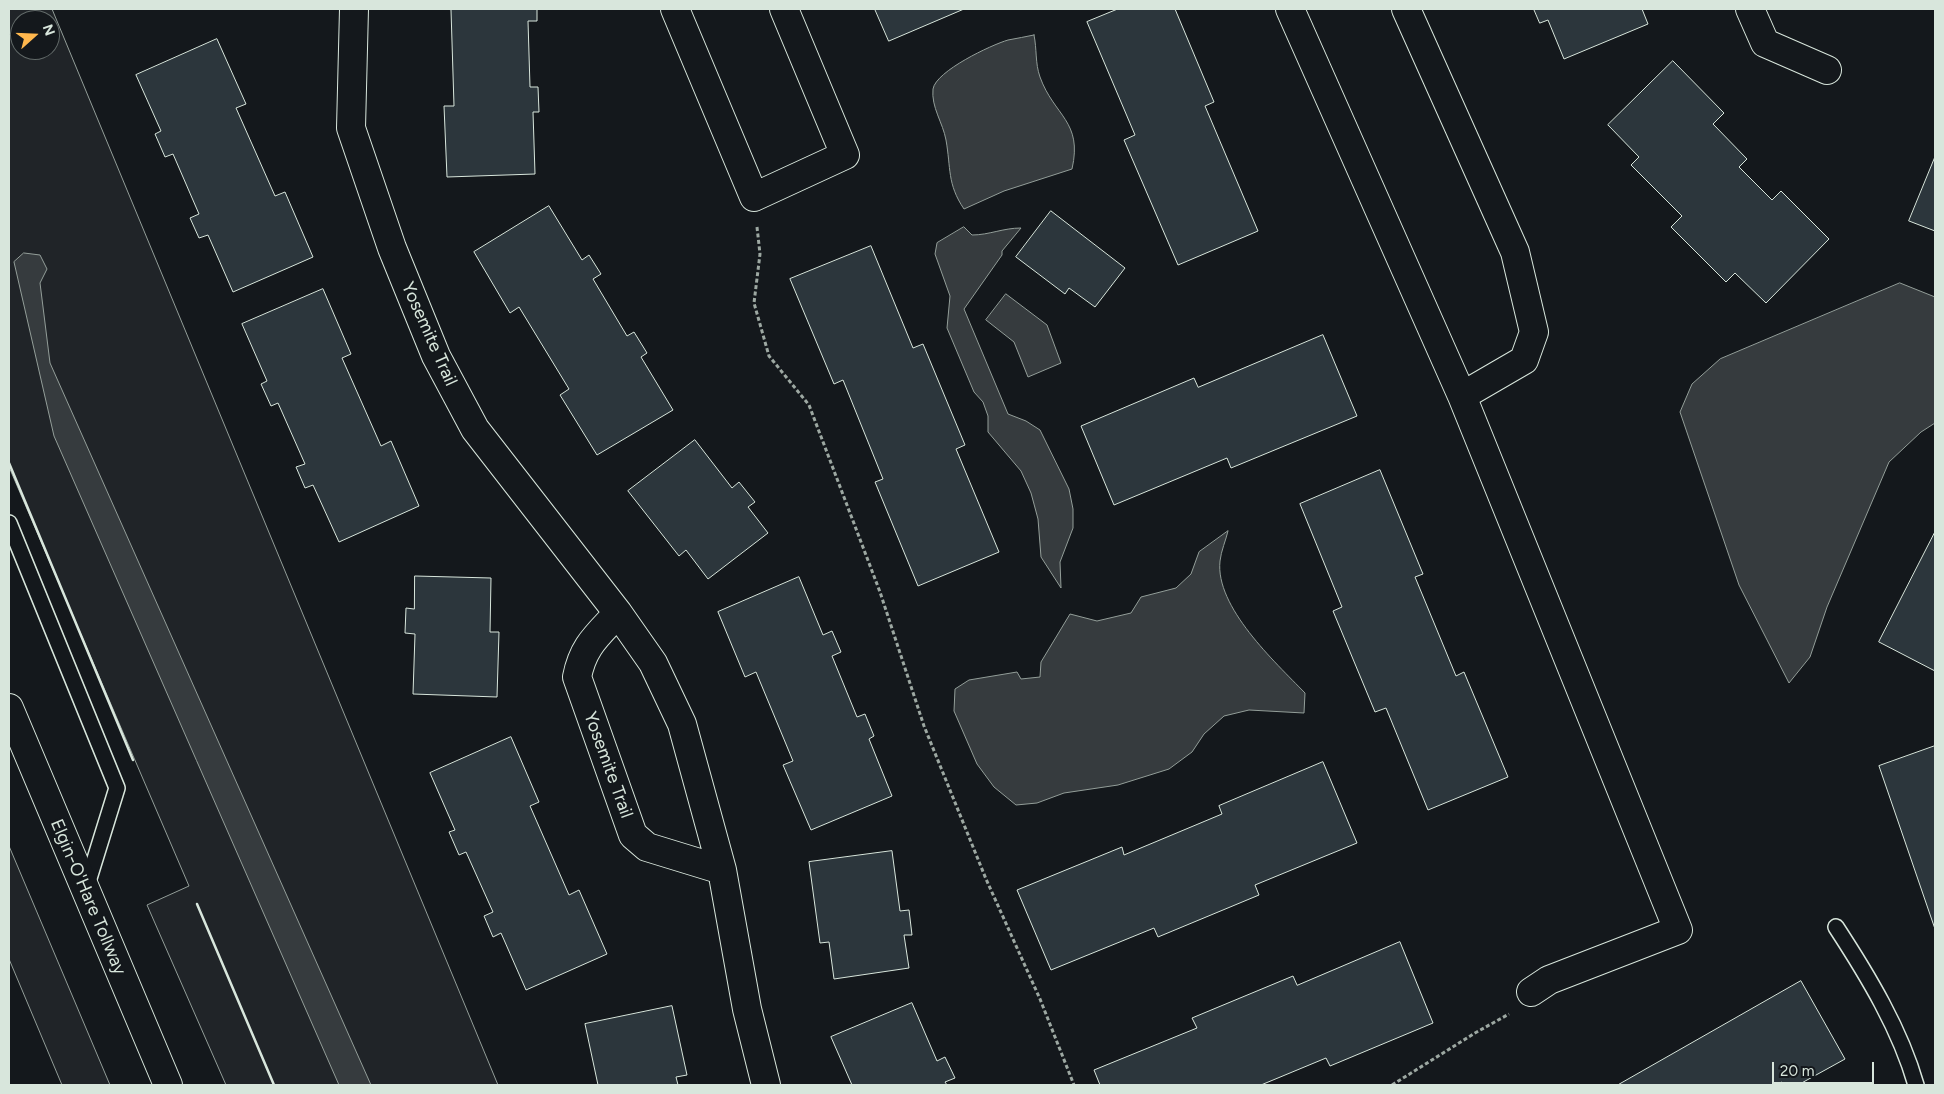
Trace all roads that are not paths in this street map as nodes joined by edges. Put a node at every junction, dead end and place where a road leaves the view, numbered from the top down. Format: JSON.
{"nodes":[{"id":1,"x":354,"y":9,"type":"edge"},
{"id":2,"x":675,"y":9,"type":"edge"},
{"id":3,"x":784,"y":9,"type":"edge"},
{"id":4,"x":1290,"y":9,"type":"edge"},
{"id":5,"x":1406,"y":9,"type":"edge"},
{"id":6,"x":1750,"y":9,"type":"edge"},
{"id":7,"x":1827,"y":70,"type":"dead end"},
{"id":8,"x":1462,"y":396,"type":"junction"},
{"id":9,"x":9,"y":523,"type":"edge"},
{"id":10,"x":618,"y":614,"type":"junction"},
{"id":11,"x":9,"y":708,"type":"edge"},
{"id":12,"x":722,"y":870,"type":"junction"},
{"id":13,"x":85,"y":890,"type":"junction"},
{"id":14,"x":1836,"y":927,"type":"dead end"},
{"id":15,"x":1531,"y":992,"type":"road end"},
{"id":16,"x":168,"y":1085,"type":"edge"},
{"id":17,"x":766,"y":1085,"type":"edge"},
{"id":18,"x":1916,"y":1085,"type":"edge"}],
"edges":[{"from":1,"to":10,"type":"main road","name":"Yosemite Trail"},
{"from":2,"to":3,"type":"main road"},
{"from":4,"to":8,"type":"main road"},
{"from":5,"to":8,"type":"main road"},
{"from":6,"to":7,"type":"main road"},
{"from":8,"to":15,"type":"main road"},
{"from":9,"to":13,"type":"lane"},
{"from":10,"to":12,"type":"main road","name":"Yosemite Trail"},
{"from":10,"to":12,"type":"main road","name":"Yosemite Trail"},
{"from":11,"to":13,"type":"main road","name":"Elgin-O'Hare Tollway"},
{"from":12,"to":17,"type":"main road","name":"Yosemite Trail"},
{"from":13,"to":16,"type":"main road","name":"Elgin-O'Hare Tollway"},
{"from":14,"to":18,"type":"lane"}]}
